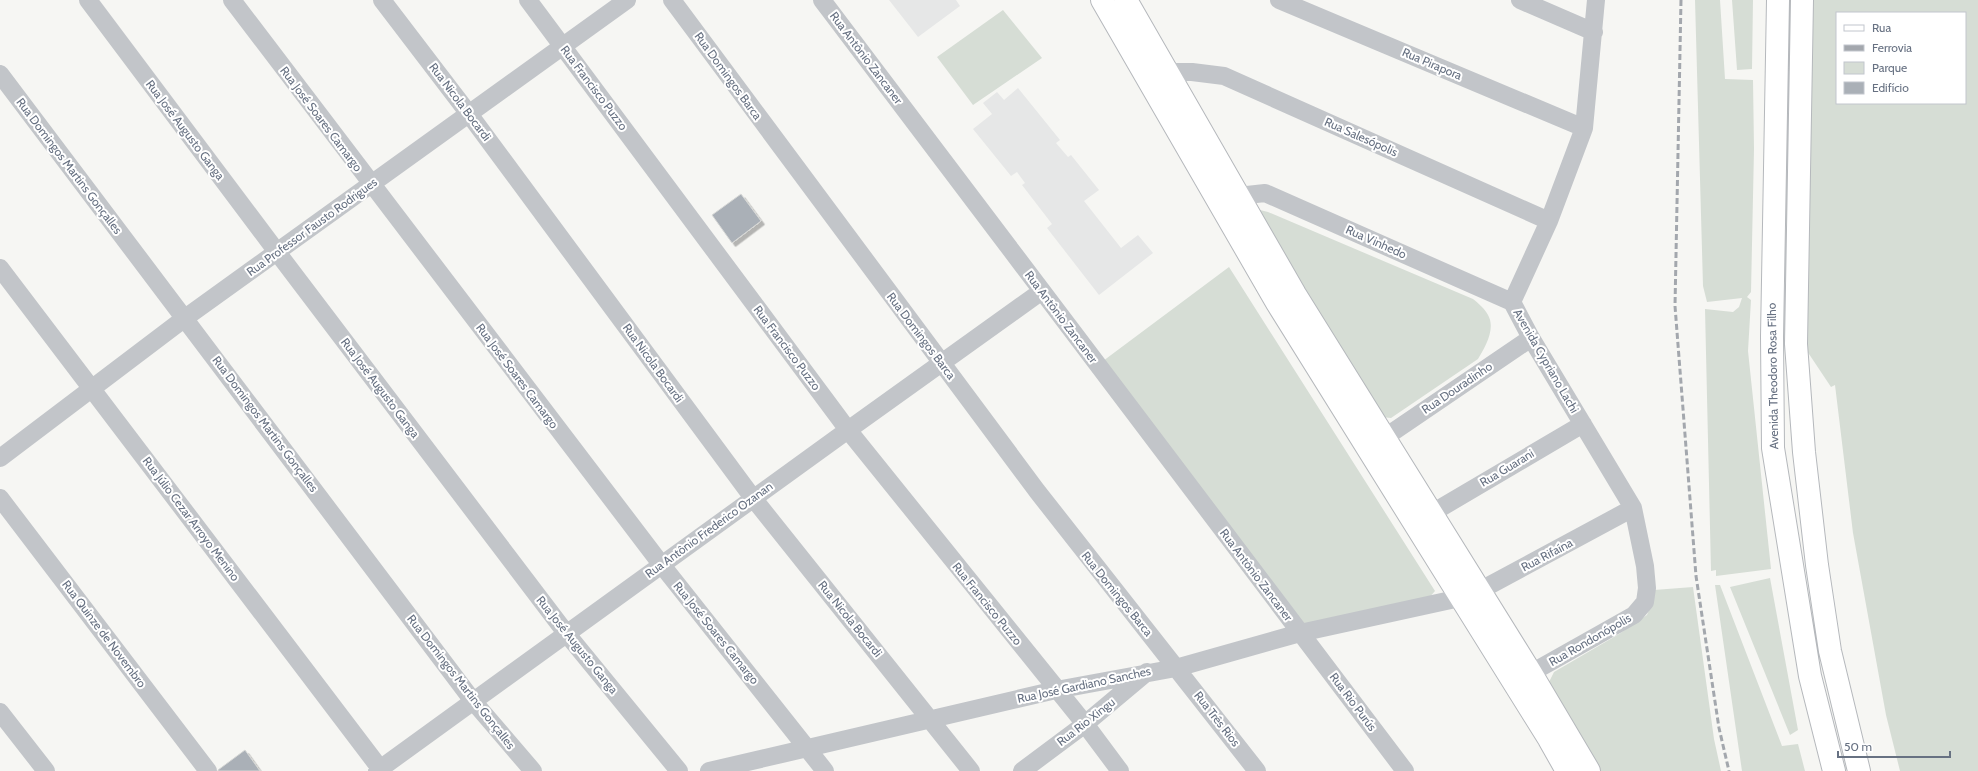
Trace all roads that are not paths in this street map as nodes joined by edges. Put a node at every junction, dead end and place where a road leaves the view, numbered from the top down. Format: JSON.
{"nodes":[{"id":1,"x":88,"y":0,"type":"edge"},
{"id":2,"x":232,"y":0,"type":"edge"},
{"id":3,"x":382,"y":0,"type":"edge"},
{"id":4,"x":528,"y":0,"type":"edge"},
{"id":5,"x":627,"y":0,"type":"edge"},
{"id":6,"x":672,"y":0,"type":"edge"},
{"id":7,"x":822,"y":0,"type":"edge"},
{"id":8,"x":1126,"y":0,"type":"edge"},
{"id":9,"x":1280,"y":0,"type":"edge"},
{"id":10,"x":1520,"y":0,"type":"edge"},
{"id":11,"x":1596,"y":0,"type":"edge"},
{"id":12,"x":1778,"y":0,"type":"edge"},
{"id":13,"x":1802,"y":0,"type":"edge"},
{"id":14,"x":1110,"y":2,"type":"edge"},
{"id":15,"x":1594,"y":32,"type":"junction"},
{"id":16,"x":563,"y":46,"type":"junction"},
{"id":17,"x":1168,"y":72,"type":"junction"},
{"id":18,"x":0,"y":74,"type":"edge"},
{"id":19,"x":469,"y":114,"type":"junction"},
{"id":20,"x":1584,"y":128,"type":"junction"},
{"id":21,"x":1776,"y":143,"type":"junction"},
{"id":22,"x":1798,"y":144,"type":"junction"},
{"id":23,"x":371,"y":185,"type":"junction"},
{"id":24,"x":1238,"y":196,"type":"junction"},
{"id":25,"x":1549,"y":221,"type":"junction"},
{"id":26,"x":276,"y":252,"type":"junction"},
{"id":27,"x":0,"y":268,"type":"edge"},
{"id":28,"x":1042,"y":291,"type":"junction"},
{"id":29,"x":1286,"y":299,"type":"junction"},
{"id":30,"x":1512,"y":302,"type":"junction"},
{"id":31,"x":185,"y":318,"type":"junction"},
{"id":32,"x":1531,"y":338,"type":"junction"},
{"id":33,"x":940,"y":363,"type":"junction"},
{"id":34,"x":92,"y":389,"type":"junction"},
{"id":35,"x":1583,"y":424,"type":"junction"},
{"id":36,"x":848,"y":430,"type":"junction"},
{"id":37,"x":1384,"y":438,"type":"junction"},
{"id":38,"x":0,"y":458,"type":"edge"},
{"id":39,"x":0,"y":498,"type":"edge"},
{"id":40,"x":753,"y":498,"type":"junction"},
{"id":41,"x":1632,"y":508,"type":"junction"},
{"id":42,"x":1432,"y":513,"type":"junction"},
{"id":43,"x":661,"y":564,"type":"junction"},
{"id":44,"x":1469,"y":595,"type":"junction"},
{"id":45,"x":1645,"y":602,"type":"joint"},
{"id":46,"x":566,"y":633,"type":"junction"},
{"id":47,"x":1300,"y":634,"type":"junction"},
{"id":48,"x":1176,"y":668,"type":"junction"},
{"id":49,"x":1148,"y":671,"type":"junction"},
{"id":50,"x":1531,"y":674,"type":"junction"},
{"id":51,"x":1056,"y":690,"type":"junction"},
{"id":52,"x":473,"y":701,"type":"junction"},
{"id":53,"x":0,"y":712,"type":"edge"},
{"id":54,"x":931,"y":720,"type":"junction"},
{"id":55,"x":1085,"y":724,"type":"junction"},
{"id":56,"x":808,"y":749,"type":"junction"},
{"id":57,"x":380,"y":770,"type":"edge"},
{"id":58,"x":46,"y":771,"type":"edge"},
{"id":59,"x":208,"y":771,"type":"edge"},
{"id":60,"x":533,"y":771,"type":"edge"},
{"id":61,"x":679,"y":771,"type":"edge"},
{"id":62,"x":708,"y":771,"type":"edge"},
{"id":63,"x":825,"y":771,"type":"edge"},
{"id":64,"x":971,"y":771,"type":"edge"},
{"id":65,"x":1022,"y":771,"type":"edge"},
{"id":66,"x":1120,"y":771,"type":"edge"},
{"id":67,"x":1257,"y":771,"type":"edge"},
{"id":68,"x":1405,"y":771,"type":"edge"},
{"id":69,"x":1566,"y":771,"type":"edge"},
{"id":70,"x":1589,"y":771,"type":"edge"},
{"id":71,"x":1834,"y":771,"type":"edge"},
{"id":72,"x":1859,"y":771,"type":"edge"}],
"edges":[{"from":1,"to":26,"type":"street","name":"Rua José Augusto Ganga"},
{"from":2,"to":23,"type":"street","name":"Rua José Soares Camargo"},
{"from":3,"to":19,"type":"street","name":"Rua Nicola Bocardi"},
{"from":4,"to":16,"type":"street","name":"Rua Francisco Puzzo"},
{"from":5,"to":16,"type":"street","name":"Rua Professor Fausto Rodrigues"},
{"from":6,"to":33,"type":"street","name":"Rua Domingos Barca"},
{"from":7,"to":28,"type":"street","name":"Rua Antônio Zancaner"},
{"from":8,"to":17,"type":"main road"},
{"from":9,"to":20,"type":"street","name":"Rua Pirapora"},
{"from":10,"to":15,"type":"street"},
{"from":11,"to":15,"type":"street","name":"Avenida Cypriano Lachi"},
{"from":12,"to":21,"type":"main road","name":"Avenida Theodoro Rosa Filho"},
{"from":13,"to":22,"type":"main road","name":"Avenida Theodoro Rosa Filho"},
{"from":14,"to":29,"type":"main road"},
{"from":15,"to":20,"type":"street","name":"Avenida Cypriano Lachi"},
{"from":16,"to":19,"type":"street","name":"Rua Professor Fausto Rodrigues"},
{"from":16,"to":36,"type":"street","name":"Rua Francisco Puzzo"},
{"from":17,"to":24,"type":"main road"},
{"from":17,"to":25,"type":"street","name":"Rua Salesópolis"},
{"from":18,"to":31,"type":"street","name":"Rua Domingos Martins Gonçalles"},
{"from":19,"to":23,"type":"street","name":"Rua Professor Fausto Rodrigues"},
{"from":19,"to":40,"type":"street","name":"Rua Nicola Bocardi"},
{"from":20,"to":25,"type":"street","name":"Avenida Cypriano Lachi"},
{"from":21,"to":22,"type":"main road"},
{"from":21,"to":71,"type":"main road","name":"Avenida Theodoro Rosa Filho"},
{"from":22,"to":72,"type":"main road","name":"Avenida Theodoro Rosa Filho"},
{"from":23,"to":26,"type":"street","name":"Rua Professor Fausto Rodrigues"},
{"from":23,"to":43,"type":"street","name":"Rua José Soares Camargo"},
{"from":24,"to":29,"type":"main road"},
{"from":24,"to":30,"type":"street","name":"Rua Vinhedo"},
{"from":25,"to":30,"type":"street","name":"Avenida Cypriano Lachi"},
{"from":26,"to":31,"type":"street","name":"Rua Professor Fausto Rodrigues"},
{"from":26,"to":46,"type":"street","name":"Rua José Augusto Ganga"},
{"from":27,"to":34,"type":"street","name":"Rua Júlio Cezar Arroyo Menino"},
{"from":28,"to":33,"type":"street","name":"Rua Antônio Frederico Ozanan"},
{"from":28,"to":47,"type":"street","name":"Rua Antônio Zancaner"},
{"from":29,"to":37,"type":"main road"},
{"from":29,"to":44,"type":"main road"},
{"from":30,"to":32,"type":"street","name":"Avenida Cypriano Lachi"},
{"from":31,"to":34,"type":"street","name":"Rua Professor Fausto Rodrigues"},
{"from":31,"to":52,"type":"street","name":"Rua Domingos Martins Gonçalles"},
{"from":32,"to":35,"type":"street","name":"Avenida Cypriano Lachi"},
{"from":32,"to":37,"type":"street","name":"Rua Douradinho"},
{"from":33,"to":36,"type":"street","name":"Rua Antônio Frederico Ozanan"},
{"from":33,"to":48,"type":"street","name":"Rua Domingos Barca"},
{"from":34,"to":38,"type":"street","name":"Rua Professor Fausto Rodrigues"},
{"from":34,"to":57,"type":"street","name":"Rua Júlio Cezar Arroyo Menino"},
{"from":35,"to":41,"type":"street","name":"Avenida Cypriano Lachi"},
{"from":35,"to":42,"type":"street","name":"Rua Guarani"},
{"from":36,"to":40,"type":"street","name":"Rua Antônio Frederico Ozanan"},
{"from":36,"to":51,"type":"street","name":"Rua Francisco Puzzo"},
{"from":37,"to":42,"type":"main road"},
{"from":39,"to":59,"type":"street","name":"Rua Quinze de Novembro"},
{"from":40,"to":43,"type":"street","name":"Rua Antônio Frederico Ozanan"},
{"from":40,"to":54,"type":"street","name":"Rua Nicola Bocardi"},
{"from":41,"to":44,"type":"street","name":"Rua Rifaína"},
{"from":41,"to":45,"type":"street","name":"Avenida Cypriano Lachi"},
{"from":42,"to":44,"type":"main road"},
{"from":43,"to":46,"type":"street","name":"Rua Antônio Frederico Ozanan"},
{"from":43,"to":56,"type":"street","name":"Rua José Soares Camargo"},
{"from":44,"to":47,"type":"street","name":"Rua José Gardiano Sanches"},
{"from":44,"to":50,"type":"main road"},
{"from":44,"to":69,"type":"main road"},
{"from":45,"to":50,"type":"street","name":"Rua Rondonópolis"},
{"from":46,"to":52,"type":"street","name":"Rua Antônio Frederico Ozanan"},
{"from":46,"to":61,"type":"street","name":"Rua José Augusto Ganga"},
{"from":47,"to":48,"type":"street","name":"Rua José Gardiano Sanches"},
{"from":47,"to":68,"type":"street","name":"Rua Rio Purús"},
{"from":48,"to":49,"type":"street","name":"Rua José Gardiano Sanches"},
{"from":48,"to":67,"type":"street","name":"Rua Três Rios"},
{"from":49,"to":51,"type":"street","name":"Rua José Gardiano Sanches"},
{"from":49,"to":55,"type":"street","name":"Rua Rio Xingu"},
{"from":50,"to":70,"type":"main road"},
{"from":51,"to":54,"type":"street","name":"Rua José Gardiano Sanches"},
{"from":51,"to":55,"type":"street","name":"Rua Francisco Puzzo"},
{"from":52,"to":57,"type":"street","name":"Rua Antônio Frederico Ozanan"},
{"from":52,"to":60,"type":"street","name":"Rua Domingos Martins Gonçalles"},
{"from":53,"to":58,"type":"street"},
{"from":54,"to":56,"type":"street","name":"Rua José Gardiano Sanches"},
{"from":54,"to":64,"type":"street","name":"Rua Nicola Bocardi"},
{"from":55,"to":65,"type":"street","name":"Rua Rio Xingu"},
{"from":55,"to":66,"type":"street","name":"Rua Francisco Puzzo"},
{"from":56,"to":62,"type":"street","name":"Rua José Gardiano Sanches"},
{"from":56,"to":63,"type":"street","name":"Rua José Soares Camargo"}]}
